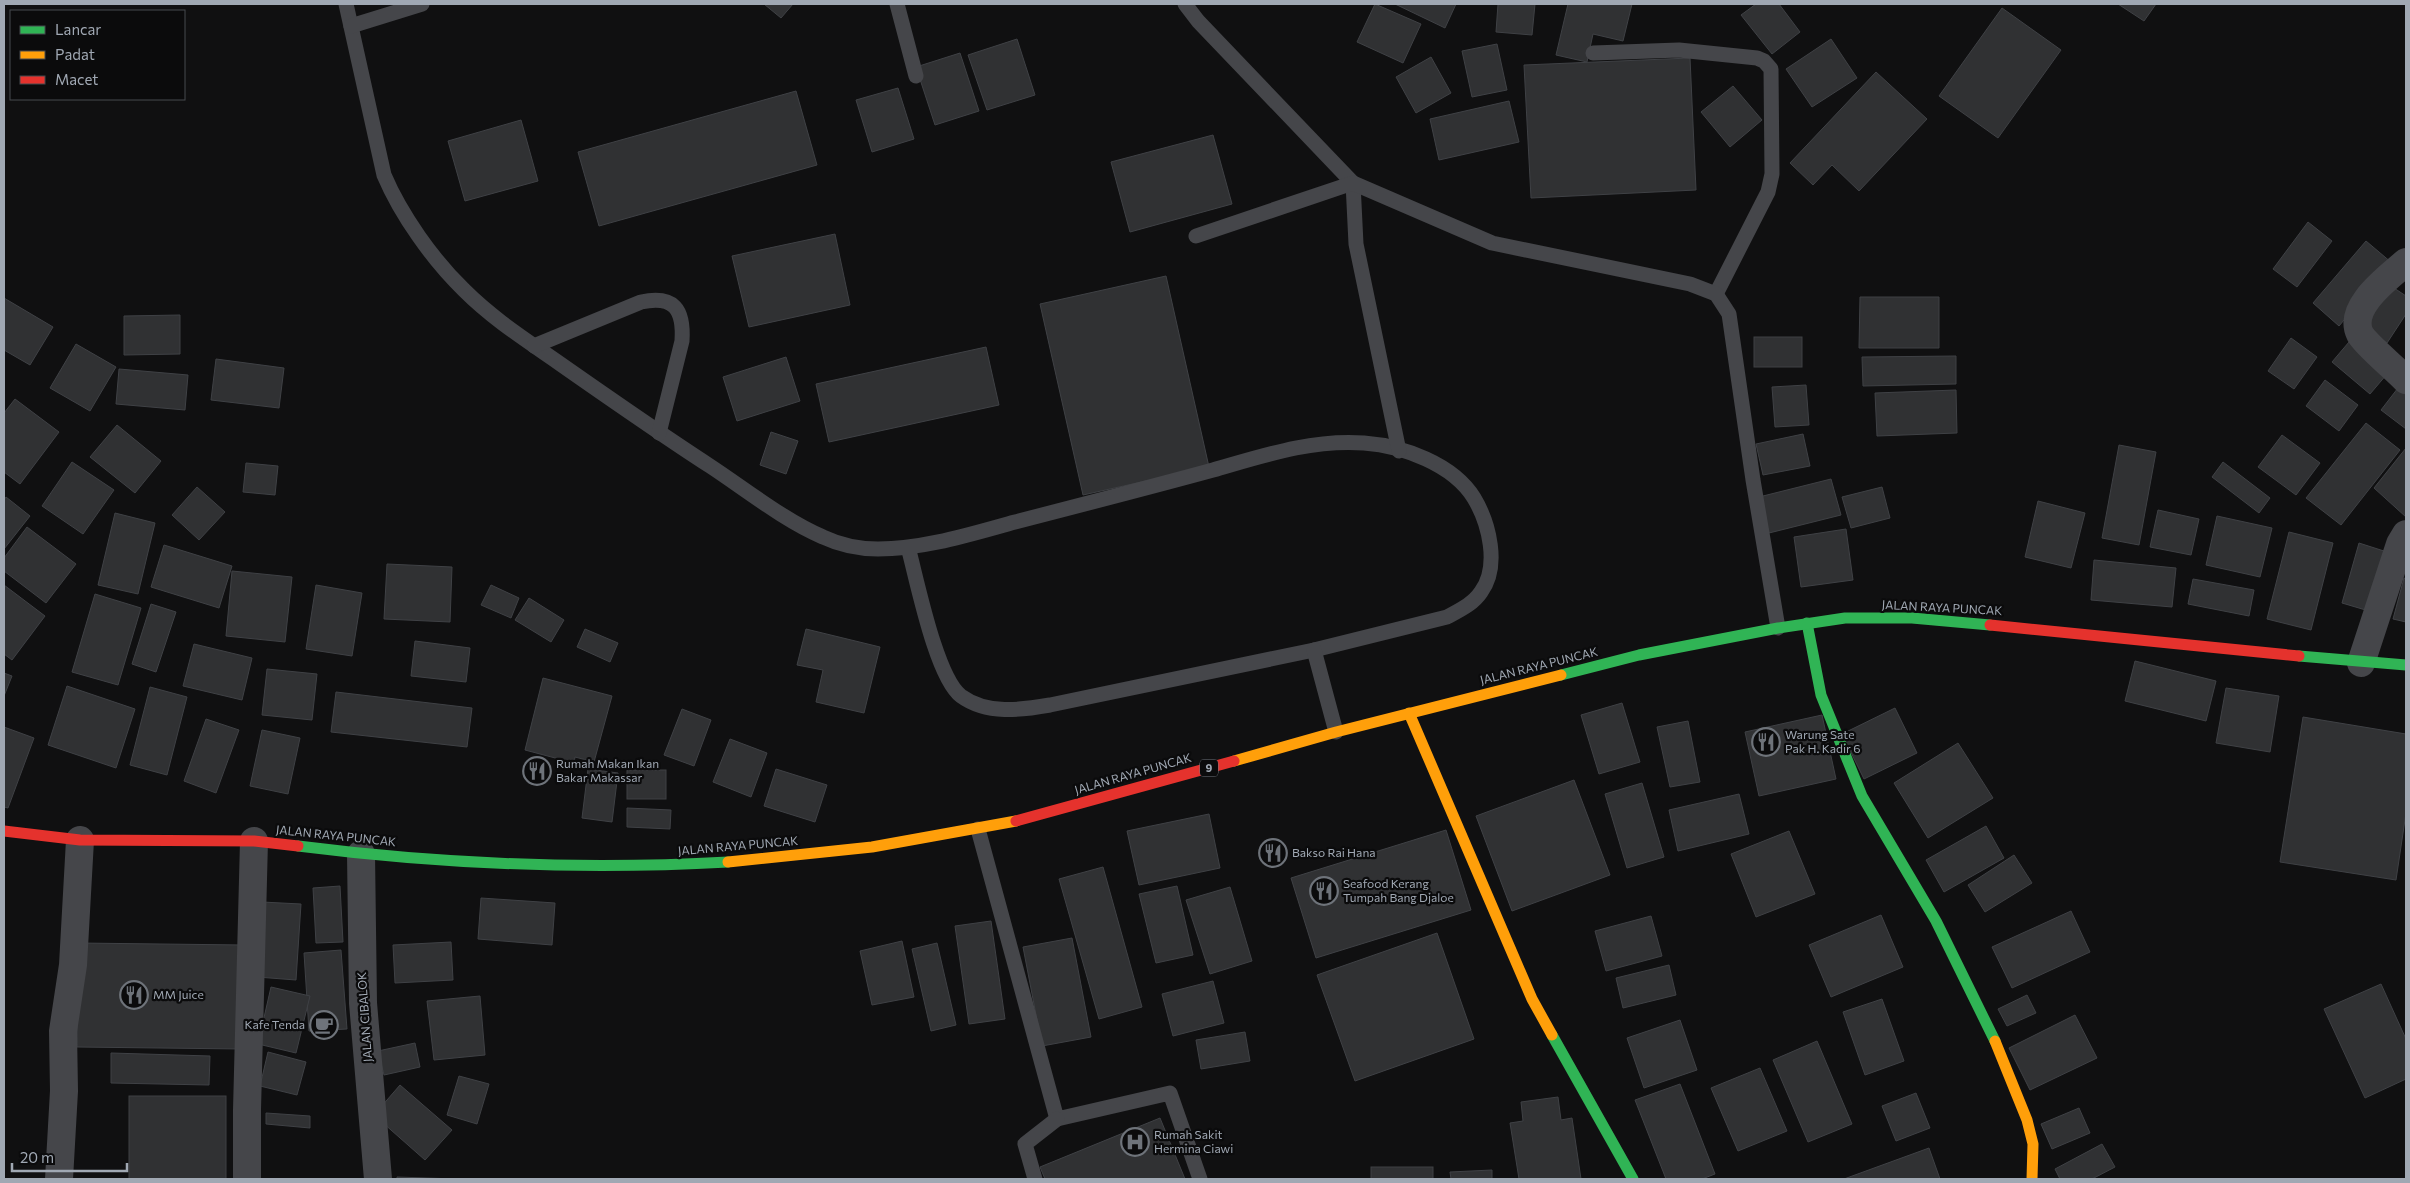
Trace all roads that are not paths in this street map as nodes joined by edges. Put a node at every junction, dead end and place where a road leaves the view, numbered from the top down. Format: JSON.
{"nodes":[{"id":1,"x":346,"y":4,"type":"edge"},
{"id":2,"x":422,"y":4,"type":"edge"},
{"id":3,"x":897,"y":4,"type":"edge"},
{"id":4,"x":1185,"y":4,"type":"edge"},
{"id":5,"x":351,"y":26,"type":"junction"},
{"id":6,"x":1593,"y":53,"type":"dead end"},
{"id":7,"x":916,"y":76,"type":"dead end"},
{"id":8,"x":1353,"y":182,"type":"junction"},
{"id":9,"x":1196,"y":236,"type":"dead end"},
{"id":10,"x":2406,"y":262,"type":"edge"},
{"id":11,"x":1716,"y":294,"type":"junction"},
{"id":12,"x":534,"y":346,"type":"junction"},
{"id":13,"x":2406,"y":380,"type":"edge"},
{"id":14,"x":659,"y":433,"type":"junction"},
{"id":15,"x":1399,"y":451,"type":"junction"},
{"id":16,"x":2406,"y":534,"type":"edge"},
{"id":17,"x":908,"y":547,"type":"junction"},
{"id":18,"x":1806,"y":623,"type":"junction"},
{"id":19,"x":1778,"y":628,"type":"junction"},
{"id":20,"x":1314,"y":650,"type":"junction"},
{"id":21,"x":2361,"y":663,"type":"junction"},
{"id":22,"x":2406,"y":665,"type":"edge"},
{"id":23,"x":1409,"y":713,"type":"junction"},
{"id":24,"x":1336,"y":732,"type":"junction"},
{"id":25,"x":978,"y":829,"type":"junction"},
{"id":26,"x":4,"y":831,"type":"edge"},
{"id":27,"x":80,"y":840,"type":"junction"},
{"id":28,"x":254,"y":841,"type":"junction"},
{"id":29,"x":361,"y":854,"type":"junction"},
{"id":30,"x":1057,"y":1120,"type":"junction"},
{"id":31,"x":58,"y":1179,"type":"edge"},
{"id":32,"x":247,"y":1179,"type":"edge"},
{"id":33,"x":378,"y":1179,"type":"edge"},
{"id":34,"x":1035,"y":1179,"type":"edge"},
{"id":35,"x":1200,"y":1179,"type":"edge"},
{"id":36,"x":1633,"y":1179,"type":"edge"},
{"id":37,"x":2032,"y":1179,"type":"edge"}],
"edges":[{"from":1,"to":5,"type":"lane"},
{"from":2,"to":5,"type":"lane"},
{"from":3,"to":7,"type":"lane"},
{"from":4,"to":8,"type":"lane"},
{"from":5,"to":12,"type":"lane"},
{"from":6,"to":11,"type":"lane"},
{"from":8,"to":9,"type":"lane"},
{"from":8,"to":11,"type":"lane"},
{"from":8,"to":15,"type":"lane"},
{"from":10,"to":13,"type":"street"},
{"from":11,"to":19,"type":"lane"},
{"from":12,"to":14,"type":"lane"},
{"from":12,"to":14,"type":"lane"},
{"from":14,"to":17,"type":"lane"},
{"from":15,"to":17,"type":"lane"},
{"from":15,"to":20,"type":"lane"},
{"from":16,"to":21,"type":"street"},
{"from":17,"to":20,"type":"lane"},
{"from":18,"to":19,"type":"main road","name":"JALAN RAYA PUNCAK","number":"9"},
{"from":18,"to":21,"type":"main road","name":"JALAN RAYA PUNCAK","number":"9"},
{"from":18,"to":37,"type":"main road"},
{"from":19,"to":23,"type":"main road","name":"JALAN RAYA PUNCAK","number":"9"},
{"from":20,"to":24,"type":"lane"},
{"from":21,"to":22,"type":"main road","name":"JALAN RAYA PUNCAK","number":"9"},
{"from":23,"to":24,"type":"main road","name":"JALAN RAYA PUNCAK","number":"9"},
{"from":23,"to":36,"type":"main road"},
{"from":24,"to":25,"type":"main road","name":"JALAN RAYA PUNCAK","number":"9"},
{"from":25,"to":29,"type":"main road","name":"JALAN RAYA PUNCAK","number":"9"},
{"from":25,"to":30,"type":"lane"},
{"from":26,"to":27,"type":"main road","name":"JALAN RAYA PUNCAK","number":"9"},
{"from":27,"to":28,"type":"main road","name":"JALAN RAYA PUNCAK","number":"9"},
{"from":27,"to":31,"type":"street"},
{"from":28,"to":29,"type":"main road","name":"JALAN RAYA PUNCAK","number":"9"},
{"from":28,"to":32,"type":"street"},
{"from":29,"to":33,"type":"street","name":"JALAN CIBALOK"},
{"from":30,"to":34,"type":"lane"},
{"from":30,"to":35,"type":"lane"}]}
